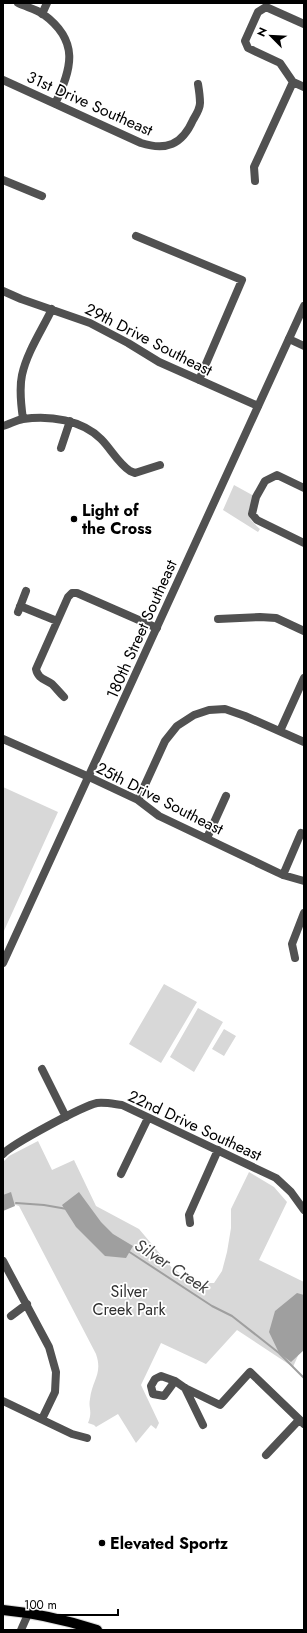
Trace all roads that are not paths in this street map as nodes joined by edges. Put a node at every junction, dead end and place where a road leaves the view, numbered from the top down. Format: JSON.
{"nodes":[{"id":1,"x":18,"y":3,"type":"edge"},
{"id":2,"x":47,"y":3,"type":"edge"},
{"id":3,"x":42,"y":14,"type":"junction"},
{"id":4,"x":304,"y":24,"type":"edge"},
{"id":5,"x":3,"y":80,"type":"edge"},
{"id":6,"x":293,"y":82,"type":"junction"},
{"id":7,"x":198,"y":84,"type":"dead end"},
{"id":8,"x":304,"y":87,"type":"edge"},
{"id":9,"x":55,"y":104,"type":"junction"},
{"id":10,"x":3,"y":180,"type":"edge"},
{"id":11,"x":255,"y":181,"type":"dead end"},
{"id":12,"x":42,"y":196,"type":"dead end"},
{"id":13,"x":136,"y":236,"type":"dead end"},
{"id":14,"x":3,"y":291,"type":"edge"},
{"id":15,"x":304,"y":306,"type":"edge"},
{"id":16,"x":52,"y":309,"type":"junction"},
{"id":17,"x":289,"y":339,"type":"junction"},
{"id":18,"x":304,"y":346,"type":"edge"},
{"id":19,"x":199,"y":380,"type":"junction"},
{"id":20,"x":258,"y":406,"type":"junction"},
{"id":21,"x":23,"y":419,"type":"junction"},
{"id":22,"x":70,"y":421,"type":"junction"},
{"id":23,"x":3,"y":426,"type":"edge"},
{"id":24,"x":61,"y":448,"type":"dead end"},
{"id":25,"x":160,"y":465,"type":"dead end"},
{"id":26,"x":304,"y":488,"type":"edge"},
{"id":27,"x":304,"y":543,"type":"edge"},
{"id":28,"x":26,"y":591,"type":"dead end"},
{"id":29,"x":218,"y":619,"type":"dead end"},
{"id":30,"x":57,"y":621,"type":"junction"},
{"id":31,"x":157,"y":628,"type":"junction"},
{"id":32,"x":304,"y":631,"type":"edge"},
{"id":33,"x":304,"y":678,"type":"edge"},
{"id":34,"x":64,"y":697,"type":"dead end"},
{"id":35,"x":280,"y":731,"type":"junction"},
{"id":36,"x":3,"y":739,"type":"edge"},
{"id":37,"x":304,"y":742,"type":"edge"},
{"id":38,"x":89,"y":777,"type":"junction"},
{"id":39,"x":226,"y":796,"type":"dead end"},
{"id":40,"x":138,"y":800,"type":"junction"},
{"id":41,"x":301,"y":833,"type":"dead end"},
{"id":42,"x":207,"y":838,"type":"junction"},
{"id":43,"x":283,"y":875,"type":"junction"},
{"id":44,"x":304,"y":881,"type":"edge"},
{"id":45,"x":304,"y":912,"type":"edge"},
{"id":46,"x":295,"y":958,"type":"dead end"},
{"id":47,"x":3,"y":963,"type":"edge"},
{"id":48,"x":42,"y":1069,"type":"dead end"},
{"id":49,"x":66,"y":1117,"type":"junction"},
{"id":50,"x":148,"y":1118,"type":"junction"},
{"id":51,"x":218,"y":1150,"type":"junction"},
{"id":52,"x":3,"y":1154,"type":"edge"},
{"id":53,"x":121,"y":1174,"type":"dead end"},
{"id":54,"x":304,"y":1210,"type":"edge"},
{"id":55,"x":190,"y":1223,"type":"dead end"},
{"id":56,"x":3,"y":1261,"type":"edge"},
{"id":57,"x":27,"y":1304,"type":"junction"},
{"id":58,"x":11,"y":1316,"type":"dead end"},
{"id":59,"x":176,"y":1381,"type":"dead end"},
{"id":60,"x":185,"y":1388,"type":"junction"},
{"id":61,"x":3,"y":1400,"type":"edge"},
{"id":62,"x":42,"y":1419,"type":"junction"},
{"id":63,"x":301,"y":1422,"type":"edge"},
{"id":64,"x":203,"y":1425,"type":"dead end"},
{"id":65,"x":88,"y":1438,"type":"dead end"},
{"id":66,"x":266,"y":1455,"type":"dead end"},
{"id":67,"x":3,"y":1610,"type":"edge"},
{"id":68,"x":29,"y":1612,"type":"junction"},
{"id":69,"x":21,"y":1630,"type":"edge"},
{"id":70,"x":97,"y":1630,"type":"edge"}],
"edges":[{"from":1,"to":3,"type":"street"},
{"from":2,"to":3,"type":"street"},
{"from":3,"to":9,"type":"street"},
{"from":4,"to":6,"type":"street"},
{"from":5,"to":9,"type":"street","name":"31st Drive Southeast"},
{"from":6,"to":8,"type":"street"},
{"from":6,"to":11,"type":"street"},
{"from":7,"to":9,"type":"street","name":"31st Drive Southeast"},
{"from":10,"to":12,"type":"street"},
{"from":13,"to":19,"type":"street"},
{"from":14,"to":16,"type":"street","name":"29th Drive Southeast"},
{"from":15,"to":17,"type":"street","name":"180th Street Southeast"},
{"from":16,"to":19,"type":"street","name":"29th Drive Southeast"},
{"from":16,"to":21,"type":"street"},
{"from":17,"to":18,"type":"street"},
{"from":17,"to":20,"type":"street","name":"180th Street Southeast"},
{"from":19,"to":20,"type":"street","name":"29th Drive Southeast"},
{"from":20,"to":31,"type":"street","name":"180th Street Southeast"},
{"from":21,"to":22,"type":"street"},
{"from":21,"to":23,"type":"street"},
{"from":22,"to":24,"type":"street"},
{"from":22,"to":25,"type":"street"},
{"from":26,"to":27,"type":"street"},
{"from":28,"to":30,"type":"street"},
{"from":29,"to":32,"type":"street"},
{"from":30,"to":31,"type":"street"},
{"from":30,"to":34,"type":"street"},
{"from":31,"to":38,"type":"street","name":"180th Street Southeast"},
{"from":33,"to":35,"type":"street"},
{"from":35,"to":37,"type":"street"},
{"from":35,"to":40,"type":"street"},
{"from":36,"to":38,"type":"street","name":"25th Drive Southeast"},
{"from":38,"to":40,"type":"street","name":"25th Drive Southeast"},
{"from":38,"to":47,"type":"street","name":"180th Street Southeast"},
{"from":39,"to":42,"type":"street"},
{"from":40,"to":42,"type":"street","name":"25th Drive Southeast"},
{"from":41,"to":43,"type":"street"},
{"from":42,"to":43,"type":"street","name":"25th Drive Southeast"},
{"from":43,"to":44,"type":"street","name":"25th Drive Southeast"},
{"from":45,"to":46,"type":"street"},
{"from":48,"to":49,"type":"street"},
{"from":49,"to":50,"type":"street","name":"22nd Drive Southeast"},
{"from":49,"to":52,"type":"street","name":"22nd Drive Southeast"},
{"from":50,"to":51,"type":"street","name":"22nd Drive Southeast"},
{"from":50,"to":53,"type":"street"},
{"from":51,"to":54,"type":"street","name":"22nd Drive Southeast"},
{"from":51,"to":55,"type":"street"},
{"from":56,"to":57,"type":"street"},
{"from":57,"to":58,"type":"street"},
{"from":57,"to":62,"type":"street"},
{"from":59,"to":60,"type":"street"},
{"from":60,"to":63,"type":"street"},
{"from":60,"to":64,"type":"street"},
{"from":61,"to":62,"type":"street"},
{"from":62,"to":65,"type":"street"},
{"from":63,"to":66,"type":"street"},
{"from":67,"to":68,"type":"main road"},
{"from":68,"to":69,"type":"street"},
{"from":68,"to":70,"type":"main road"}]}
